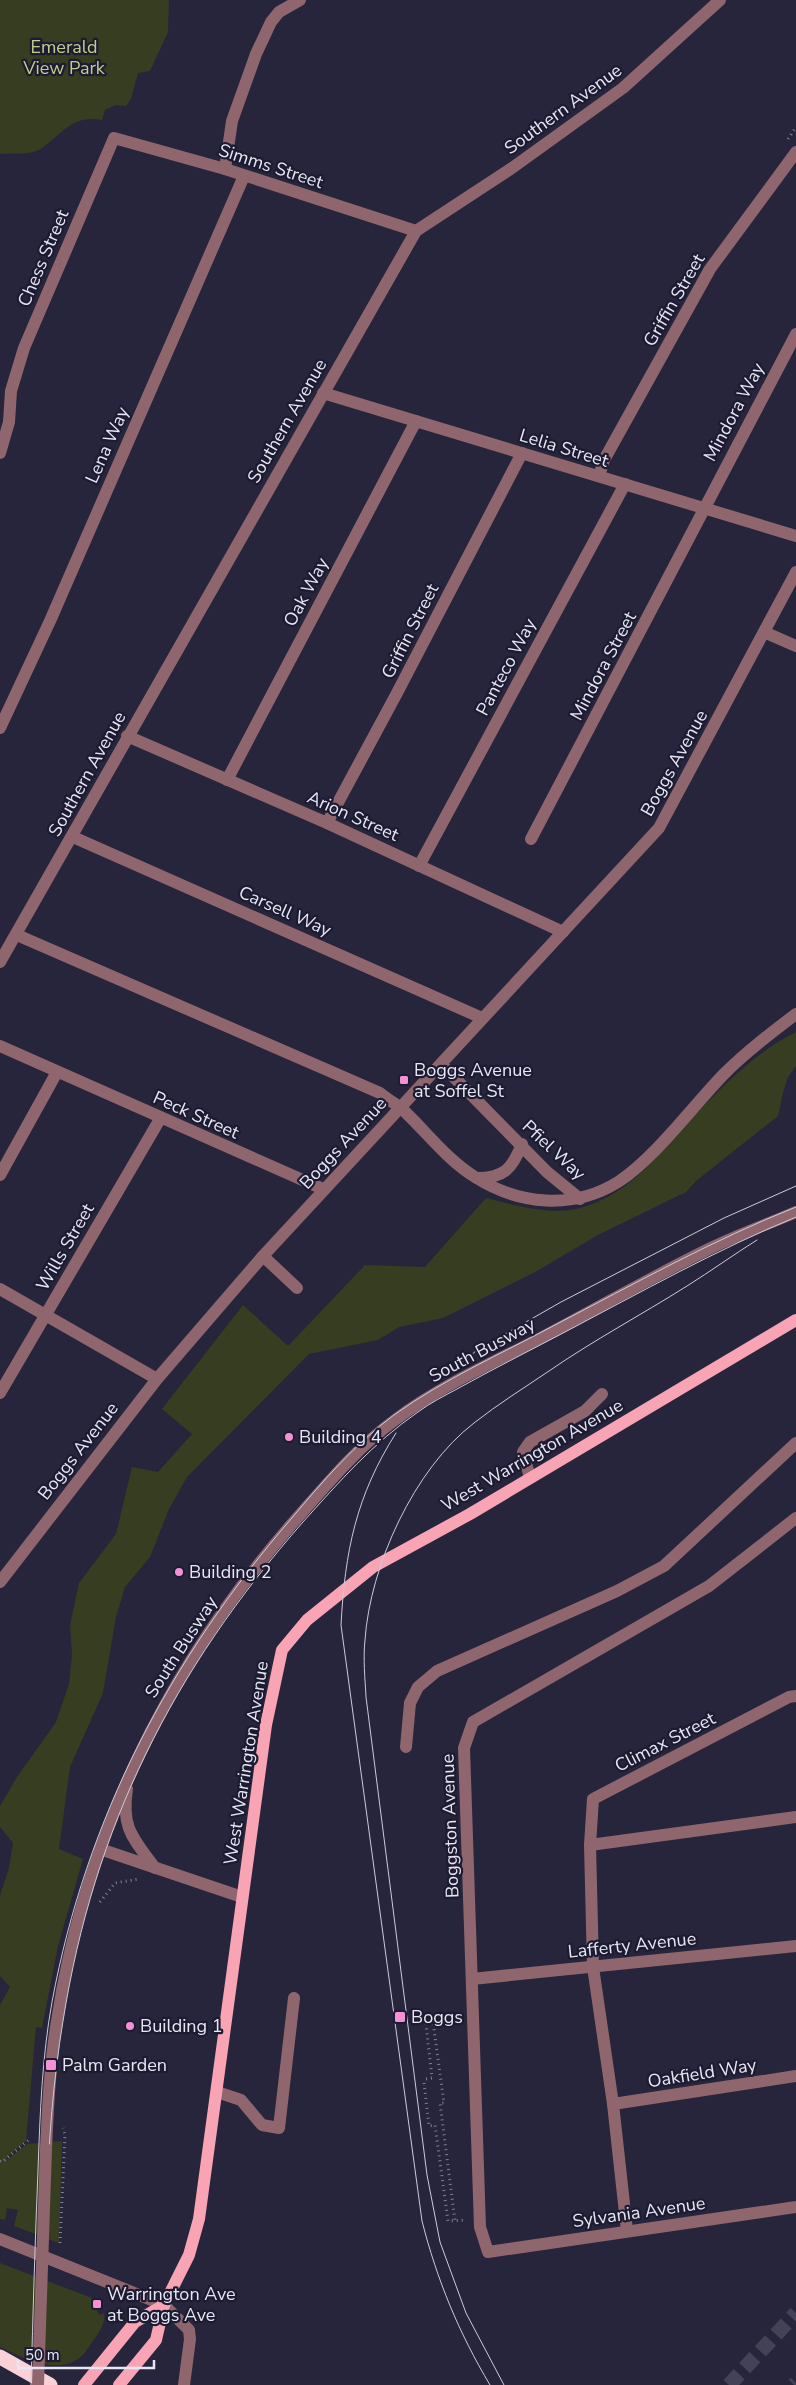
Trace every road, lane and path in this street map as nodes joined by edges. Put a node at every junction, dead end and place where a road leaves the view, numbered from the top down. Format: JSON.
{"nodes":[{"id":1,"x":300,"y":0,"type":"edge"},
{"id":2,"x":720,"y":0,"type":"edge"},
{"id":3,"x":114,"y":138,"type":"joint"},
{"id":4,"x":796,"y":152,"type":"edge"},
{"id":5,"x":224,"y":169,"type":"junction"},
{"id":6,"x":244,"y":176,"type":"junction"},
{"id":7,"x":416,"y":231,"type":"junction"},
{"id":8,"x":796,"y":334,"type":"edge"},
{"id":9,"x":323,"y":393,"type":"junction"},
{"id":10,"x":416,"y":421,"type":"junction"},
{"id":11,"x":0,"y":453,"type":"edge"},
{"id":12,"x":522,"y":453,"type":"junction"},
{"id":13,"x":599,"y":476,"type":"junction"},
{"id":14,"x":625,"y":484,"type":"junction"},
{"id":15,"x":706,"y":509,"type":"junction"},
{"id":16,"x":796,"y":536,"type":"edge"},
{"id":17,"x":796,"y":572,"type":"edge"},
{"id":18,"x":764,"y":632,"type":"junction"},
{"id":19,"x":796,"y":646,"type":"edge"},
{"id":20,"x":0,"y":728,"type":"edge"},
{"id":21,"x":127,"y":736,"type":"junction"},
{"id":22,"x":227,"y":780,"type":"junction"},
{"id":23,"x":327,"y":823,"type":"junction"},
{"id":24,"x":73,"y":837,"type":"junction"},
{"id":25,"x":531,"y":839,"type":"dead end"},
{"id":26,"x":419,"y":866,"type":"junction"},
{"id":27,"x":563,"y":932,"type":"junction"},
{"id":28,"x":16,"y":935,"type":"junction"},
{"id":29,"x":0,"y":962,"type":"edge"},
{"id":30,"x":796,"y":1014,"type":"edge"},
{"id":31,"x":482,"y":1018,"type":"junction"},
{"id":32,"x":0,"y":1046,"type":"edge"},
{"id":33,"x":440,"y":1064,"type":"junction"},
{"id":34,"x":56,"y":1072,"type":"junction"},
{"id":35,"x":400,"y":1108,"type":"junction"},
{"id":36,"x":160,"y":1119,"type":"junction"},
{"id":37,"x":522,"y":1144,"type":"junction"},
{"id":38,"x":0,"y":1175,"type":"edge"},
{"id":39,"x":476,"y":1178,"type":"junction"},
{"id":40,"x":323,"y":1189,"type":"junction"},
{"id":41,"x":580,"y":1199,"type":"junction"},
{"id":42,"x":796,"y":1212,"type":"edge"},
{"id":43,"x":263,"y":1256,"type":"junction"},
{"id":44,"x":297,"y":1288,"type":"dead end"},
{"id":45,"x":0,"y":1289,"type":"edge"},
{"id":46,"x":45,"y":1314,"type":"junction"},
{"id":47,"x":796,"y":1320,"type":"edge"},
{"id":48,"x":157,"y":1379,"type":"junction"},
{"id":49,"x":0,"y":1393,"type":"edge"},
{"id":50,"x":602,"y":1394,"type":"dead end"},
{"id":51,"x":796,"y":1443,"type":"edge"},
{"id":52,"x":530,"y":1478,"type":"junction"},
{"id":53,"x":796,"y":1518,"type":"edge"},
{"id":54,"x":0,"y":1582,"type":"edge"},
{"id":55,"x":796,"y":1696,"type":"edge"},
{"id":56,"x":406,"y":1747,"type":"dead end"},
{"id":57,"x":129,"y":1774,"type":"junction"},
{"id":58,"x":796,"y":1817,"type":"edge"},
{"id":59,"x":590,"y":1845,"type":"junction"},
{"id":60,"x":100,"y":1849,"type":"junction"},
{"id":61,"x":155,"y":1868,"type":"junction"},
{"id":62,"x":140,"y":1879,"type":"dead end"},
{"id":63,"x":242,"y":1896,"type":"junction"},
{"id":64,"x":95,"y":1908,"type":"dead end"},
{"id":65,"x":796,"y":1946,"type":"edge"},
{"id":66,"x":593,"y":1967,"type":"junction"},
{"id":67,"x":472,"y":1979,"type":"junction"},
{"id":68,"x":294,"y":1998,"type":"dead end"},
{"id":69,"x":796,"y":2076,"type":"edge"},
{"id":70,"x":217,"y":2092,"type":"junction"},
{"id":71,"x":613,"y":2104,"type":"junction"},
{"id":72,"x":63,"y":2126,"type":"dead end"},
{"id":73,"x":30,"y":2140,"type":"dead end"},
{"id":74,"x":0,"y":2161,"type":"edge"},
{"id":75,"x":796,"y":2207,"type":"edge"},
{"id":76,"x":448,"y":2217,"type":"dead end"},
{"id":77,"x":455,"y":2221,"type":"dead end"},
{"id":78,"x":627,"y":2231,"type":"junction"},
{"id":79,"x":0,"y":2239,"type":"edge"},
{"id":80,"x":60,"y":2243,"type":"dead end"},
{"id":81,"x":488,"y":2252,"type":"joint"},
{"id":82,"x":164,"y":2305,"type":"junction"},
{"id":83,"x":0,"y":2357,"type":"edge"},
{"id":84,"x":38,"y":2385,"type":"edge"},
{"id":85,"x":50,"y":2385,"type":"edge"},
{"id":86,"x":84,"y":2385,"type":"edge"},
{"id":87,"x":119,"y":2385,"type":"edge"},
{"id":88,"x":184,"y":2385,"type":"edge"}],
"edges":[{"from":1,"to":5,"type":"street"},
{"from":2,"to":7,"type":"street","name":"Southern Avenue"},
{"from":3,"to":5,"type":"street","name":"Simms Street"},
{"from":3,"to":11,"type":"street","name":"Chess Street"},
{"from":4,"to":13,"type":"street","name":"Griffin Street"},
{"from":5,"to":6,"type":"street","name":"Simms Street"},
{"from":6,"to":7,"type":"street","name":"Simms Street"},
{"from":6,"to":20,"type":"street","name":"Lena Way"},
{"from":7,"to":9,"type":"street","name":"Southern Avenue"},
{"from":8,"to":15,"type":"street","name":"Mindora Way"},
{"from":9,"to":10,"type":"street","name":"Lelia Street"},
{"from":9,"to":21,"type":"street","name":"Southern Avenue"},
{"from":10,"to":12,"type":"street","name":"Lelia Street"},
{"from":10,"to":22,"type":"street","name":"Oak Way"},
{"from":12,"to":13,"type":"street","name":"Lelia Street"},
{"from":12,"to":23,"type":"street","name":"Griffin Street"},
{"from":13,"to":14,"type":"street","name":"Lelia Street"},
{"from":14,"to":15,"type":"street","name":"Lelia Street"},
{"from":14,"to":26,"type":"street","name":"Panteco Way"},
{"from":15,"to":16,"type":"street","name":"Lelia Street"},
{"from":15,"to":25,"type":"street","name":"Mindora Street"},
{"from":17,"to":18,"type":"street","name":"Boggs Avenue"},
{"from":18,"to":19,"type":"street"},
{"from":18,"to":27,"type":"street","name":"Boggs Avenue"},
{"from":21,"to":22,"type":"street","name":"Arion Street"},
{"from":21,"to":24,"type":"street","name":"Southern Avenue"},
{"from":22,"to":23,"type":"street","name":"Arion Street"},
{"from":23,"to":26,"type":"street","name":"Arion Street"},
{"from":24,"to":28,"type":"street","name":"Southern Avenue"},
{"from":24,"to":31,"type":"street","name":"Carsell Way"},
{"from":26,"to":27,"type":"street","name":"Arion Street"},
{"from":27,"to":31,"type":"street","name":"Boggs Avenue"},
{"from":28,"to":29,"type":"street","name":"Southern Avenue"},
{"from":28,"to":35,"type":"street"},
{"from":30,"to":41,"type":"street"},
{"from":31,"to":33,"type":"street","name":"Boggs Avenue"},
{"from":32,"to":34,"type":"street","name":"Peck Street"},
{"from":33,"to":35,"type":"street","name":"Boggs Avenue"},
{"from":33,"to":37,"type":"street","name":"Pfiel Way"},
{"from":34,"to":36,"type":"street","name":"Peck Street"},
{"from":34,"to":38,"type":"street"},
{"from":35,"to":39,"type":"street"},
{"from":35,"to":40,"type":"street","name":"Boggs Avenue"},
{"from":36,"to":40,"type":"street","name":"Peck Street"},
{"from":36,"to":46,"type":"street","name":"Wills Street"},
{"from":37,"to":39,"type":"street"},
{"from":37,"to":41,"type":"street","name":"Pfiel Way"},
{"from":39,"to":41,"type":"street"},
{"from":40,"to":43,"type":"street","name":"Boggs Avenue"},
{"from":42,"to":57,"type":"street","name":"South Busway"},
{"from":43,"to":44,"type":"street"},
{"from":43,"to":48,"type":"street","name":"Boggs Avenue"},
{"from":45,"to":46,"type":"street"},
{"from":46,"to":48,"type":"street"},
{"from":46,"to":49,"type":"street","name":"Wills Street"},
{"from":47,"to":52,"type":"main road","name":"West Warrington Avenue"},
{"from":48,"to":54,"type":"street","name":"Boggs Avenue"},
{"from":50,"to":52,"type":"street"},
{"from":51,"to":56,"type":"street"},
{"from":52,"to":63,"type":"main road","name":"West Warrington Avenue"},
{"from":53,"to":67,"type":"street","name":"Boggston Avenue"},
{"from":55,"to":59,"type":"street","name":"Climax Street"},
{"from":57,"to":60,"type":"street","name":"South Busway"},
{"from":57,"to":61,"type":"street"},
{"from":58,"to":59,"type":"street"},
{"from":59,"to":66,"type":"street"},
{"from":60,"to":61,"type":"street"},
{"from":60,"to":84,"type":"street","name":"South Busway","bridge":true},
{"from":61,"to":63,"type":"street"},
{"from":62,"to":64,"type":"path"},
{"from":63,"to":70,"type":"main road","name":"West Warrington Avenue"},
{"from":65,"to":66,"type":"street","name":"Lafferty Avenue"},
{"from":66,"to":67,"type":"street","name":"Lafferty Avenue"},
{"from":66,"to":71,"type":"street"},
{"from":67,"to":81,"type":"street","name":"Boggston Avenue"},
{"from":68,"to":70,"type":"street"},
{"from":69,"to":71,"type":"street","name":"Oakfield Way"},
{"from":70,"to":82,"type":"main road","name":"West Warrington Avenue"},
{"from":71,"to":78,"type":"street"},
{"from":72,"to":80,"type":"path"},
{"from":73,"to":74,"type":"path"},
{"from":75,"to":78,"type":"street","name":"Sylvania Avenue"},
{"from":76,"to":77,"type":"path"},
{"from":78,"to":81,"type":"street","name":"Sylvania Avenue"},
{"from":79,"to":82,"type":"street"},
{"from":82,"to":86,"type":"main road"},
{"from":82,"to":87,"type":"main road","name":"West Warrington Avenue"},
{"from":82,"to":88,"type":"street"},
{"from":83,"to":85,"type":"highway"}]}
